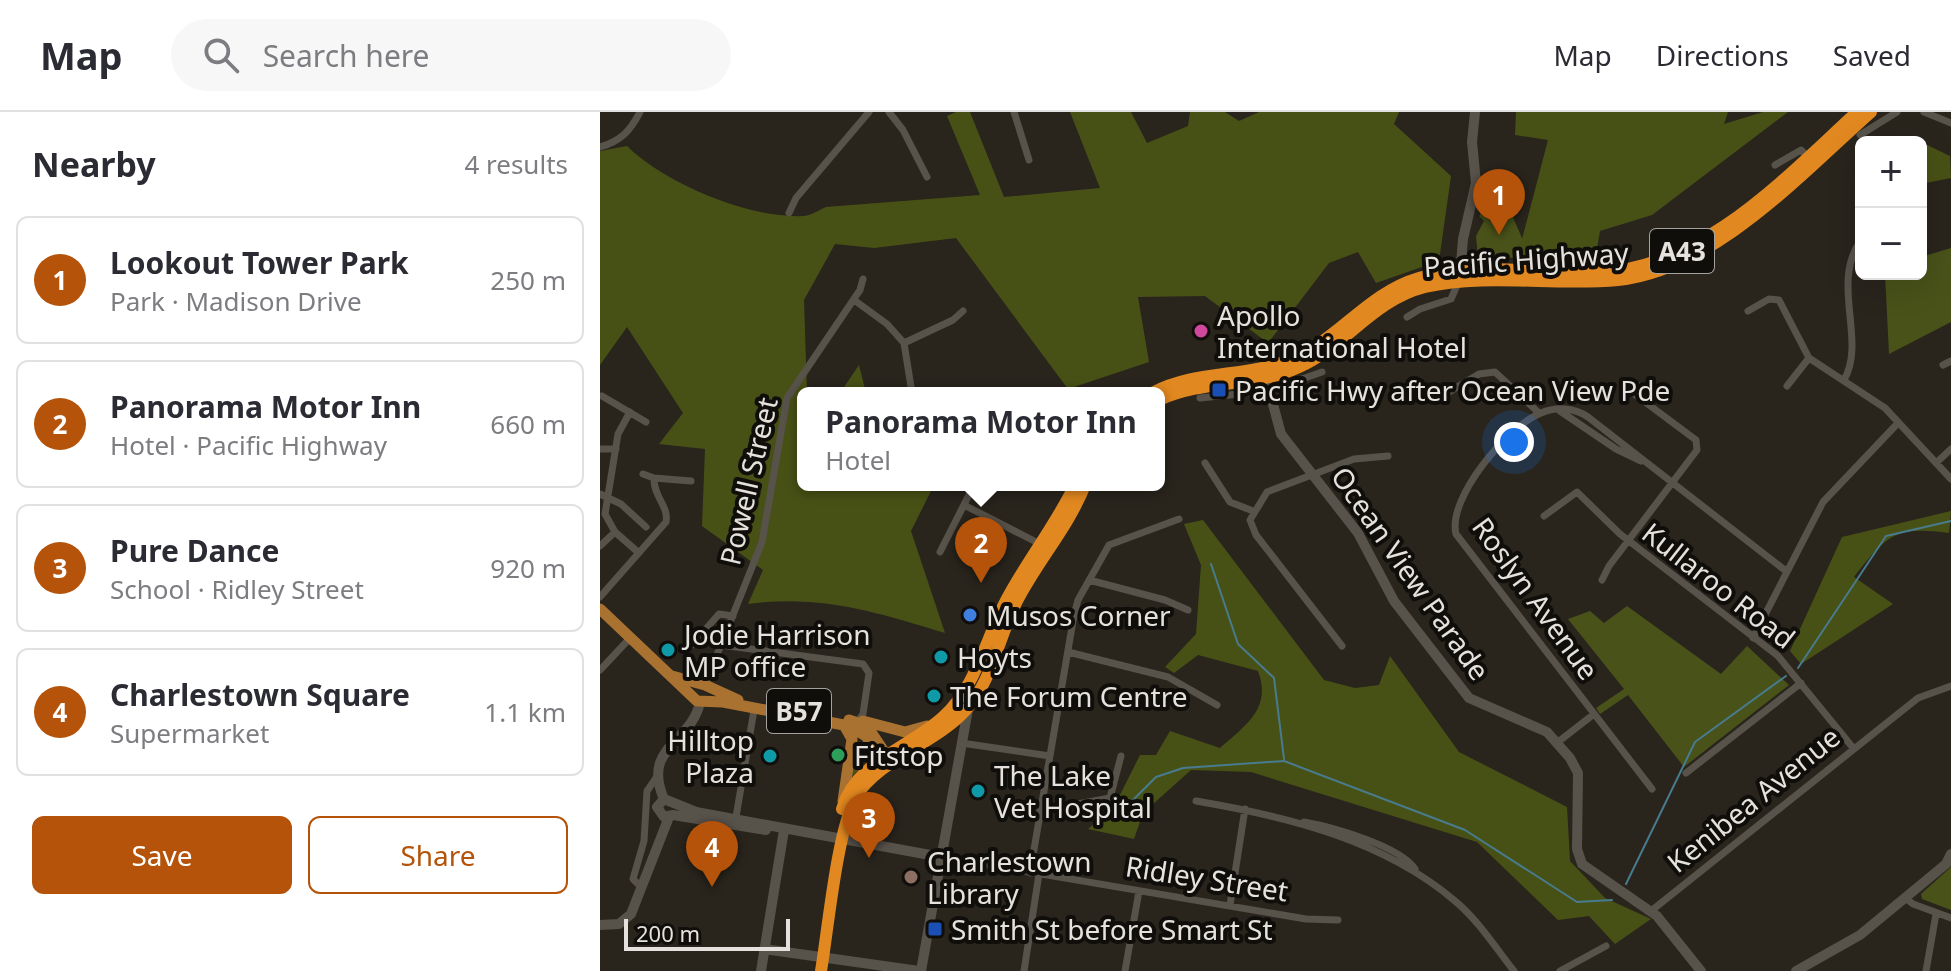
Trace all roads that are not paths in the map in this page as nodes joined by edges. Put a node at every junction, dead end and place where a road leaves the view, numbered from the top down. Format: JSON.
{"nodes":[{"id":1,"x":640,"y":112,"type":"edge"},
{"id":2,"x":869,"y":112,"type":"edge"},
{"id":3,"x":889,"y":112,"type":"edge"},
{"id":4,"x":1014,"y":112,"type":"edge"},
{"id":5,"x":1475,"y":112,"type":"edge"},
{"id":6,"x":1857,"y":112,"type":"edge"},
{"id":7,"x":1871,"y":112,"type":"edge"},
{"id":8,"x":1897,"y":112,"type":"edge"},
{"id":9,"x":1924,"y":112,"type":"edge"},
{"id":10,"x":1951,"y":123,"type":"edge"},
{"id":11,"x":1860,"y":135,"type":"dead end"},
{"id":12,"x":600,"y":147,"type":"edge"},
{"id":13,"x":1807,"y":156,"type":"junction"},
{"id":14,"x":1029,"y":160,"type":"dead end"},
{"id":15,"x":1775,"y":165,"type":"dead end"},
{"id":16,"x":927,"y":177,"type":"dead end"},
{"id":17,"x":789,"y":213,"type":"dead end"},
{"id":18,"x":1855,"y":255,"type":"edge"},
{"id":19,"x":1460,"y":277,"type":"junction"},
{"id":20,"x":863,"y":279,"type":"dead end"},
{"id":21,"x":854,"y":300,"type":"junction"},
{"id":22,"x":963,"y":311,"type":"dead end"},
{"id":23,"x":1748,"y":311,"type":"dead end"},
{"id":24,"x":1407,"y":317,"type":"dead end"},
{"id":25,"x":904,"y":343,"type":"junction"},
{"id":26,"x":1809,"y":358,"type":"junction"},
{"id":27,"x":1951,"y":361,"type":"edge"},
{"id":28,"x":1943,"y":365,"type":"dead end"},
{"id":29,"x":1322,"y":372,"type":"dead end"},
{"id":30,"x":1266,"y":379,"type":"junction"},
{"id":31,"x":1844,"y":380,"type":"junction"},
{"id":32,"x":1639,"y":386,"type":"dead end"},
{"id":33,"x":1787,"y":386,"type":"dead end"},
{"id":34,"x":911,"y":387,"type":"edge"},
{"id":35,"x":1625,"y":387,"type":"dead end"},
{"id":36,"x":1165,"y":388,"type":"edge"},
{"id":37,"x":1633,"y":393,"type":"junction"},
{"id":38,"x":602,"y":396,"type":"dead end"},
{"id":39,"x":1165,"y":398,"type":"edge"},
{"id":40,"x":1200,"y":398,"type":"dead end"},
{"id":41,"x":1434,"y":401,"type":"dead end"},
{"id":42,"x":630,"y":412,"type":"junction"},
{"id":43,"x":1539,"y":413,"type":"junction"},
{"id":44,"x":646,"y":422,"type":"dead end"},
{"id":45,"x":1898,"y":423,"type":"junction"},
{"id":46,"x":600,"y":449,"type":"edge"},
{"id":47,"x":616,"y":449,"type":"junction"},
{"id":48,"x":1951,"y":449,"type":"edge"},
{"id":49,"x":1388,"y":456,"type":"dead end"},
{"id":50,"x":1205,"y":463,"type":"dead end"},
{"id":51,"x":1936,"y":463,"type":"junction"},
{"id":52,"x":643,"y":474,"type":"dead end"},
{"id":53,"x":1312,"y":475,"type":"junction"},
{"id":54,"x":654,"y":478,"type":"junction"},
{"id":55,"x":1951,"y":479,"type":"edge"},
{"id":56,"x":691,"y":481,"type":"dead end"},
{"id":57,"x":1672,"y":483,"type":"junction"},
{"id":58,"x":971,"y":491,"type":"edge"},
{"id":59,"x":1072,"y":491,"type":"edge"},
{"id":60,"x":1081,"y":491,"type":"edge"},
{"id":61,"x":600,"y":494,"type":"edge"},
{"id":62,"x":609,"y":497,"type":"junction"},
{"id":63,"x":964,"y":505,"type":"junction"},
{"id":64,"x":1253,"y":511,"type":"junction"},
{"id":65,"x":1544,"y":516,"type":"dead end"},
{"id":66,"x":1179,"y":519,"type":"dead end"},
{"id":67,"x":646,"y":527,"type":"dead end"},
{"id":68,"x":615,"y":532,"type":"junction"},
{"id":69,"x":1628,"y":541,"type":"junction"},
{"id":70,"x":600,"y":546,"type":"edge"},
{"id":71,"x":1046,"y":547,"type":"junction"},
{"id":72,"x":940,"y":552,"type":"dead end"},
{"id":73,"x":639,"y":553,"type":"junction"},
{"id":74,"x":1786,"y":571,"type":"junction"},
{"id":75,"x":1089,"y":580,"type":"junction"},
{"id":76,"x":1602,"y":580,"type":"dead end"},
{"id":77,"x":600,"y":597,"type":"edge"},
{"id":78,"x":600,"y":609,"type":"edge"},
{"id":79,"x":1188,"y":610,"type":"dead end"},
{"id":80,"x":733,"y":616,"type":"junction"},
{"id":81,"x":712,"y":623,"type":"junction"},
{"id":82,"x":729,"y":627,"type":"junction"},
{"id":83,"x":631,"y":637,"type":"junction"},
{"id":84,"x":1753,"y":638,"type":"junction"},
{"id":85,"x":692,"y":645,"type":"dead end"},
{"id":86,"x":721,"y":645,"type":"junction"},
{"id":87,"x":1342,"y":646,"type":"dead end"},
{"id":88,"x":1068,"y":652,"type":"junction"},
{"id":89,"x":600,"y":670,"type":"edge"},
{"id":90,"x":671,"y":676,"type":"junction"},
{"id":91,"x":1801,"y":683,"type":"junction"},
{"id":92,"x":706,"y":685,"type":"junction"},
{"id":93,"x":1951,"y":686,"type":"edge"},
{"id":94,"x":700,"y":701,"type":"junction"},
{"id":95,"x":1217,"y":705,"type":"dead end"},
{"id":96,"x":968,"y":709,"type":"junction"},
{"id":97,"x":754,"y":710,"type":"junction"},
{"id":98,"x":1594,"y":714,"type":"junction"},
{"id":99,"x":861,"y":717,"type":"junction"},
{"id":100,"x":943,"y":717,"type":"junction"},
{"id":101,"x":843,"y":724,"type":"junction"},
{"id":102,"x":940,"y":734,"type":"junction"},
{"id":103,"x":1558,"y":742,"type":"junction"},
{"id":104,"x":960,"y":743,"type":"junction"},
{"id":105,"x":1854,"y":749,"type":"junction"},
{"id":106,"x":1050,"y":756,"type":"junction"},
{"id":107,"x":1121,"y":756,"type":"dead end"},
{"id":108,"x":887,"y":762,"type":"junction"},
{"id":109,"x":1686,"y":773,"type":"dead end"},
{"id":110,"x":658,"y":775,"type":"junction"},
{"id":111,"x":1652,"y":789,"type":"dead end"},
{"id":112,"x":664,"y":799,"type":"junction"},
{"id":113,"x":1196,"y":801,"type":"dead end"},
{"id":114,"x":843,"y":805,"type":"junction"},
{"id":115,"x":1245,"y":809,"type":"junction"},
{"id":116,"x":1040,"y":811,"type":"junction"},
{"id":117,"x":669,"y":813,"type":"junction"},
{"id":118,"x":731,"y":820,"type":"junction"},
{"id":119,"x":784,"y":830,"type":"junction"},
{"id":120,"x":840,"y":839,"type":"junction"},
{"id":121,"x":1951,"y":856,"type":"edge"},
{"id":122,"x":941,"y":857,"type":"junction"},
{"id":123,"x":1030,"y":873,"type":"junction"},
{"id":124,"x":1039,"y":874,"type":"junction"},
{"id":125,"x":638,"y":884,"type":"junction"},
{"id":126,"x":1139,"y":891,"type":"junction"},
{"id":127,"x":1905,"y":898,"type":"junction"},
{"id":128,"x":1230,"y":905,"type":"junction"},
{"id":129,"x":1651,"y":911,"type":"junction"},
{"id":130,"x":1936,"y":914,"type":"junction"},
{"id":131,"x":600,"y":917,"type":"edge"},
{"id":132,"x":1951,"y":918,"type":"edge"},
{"id":133,"x":1338,"y":920,"type":"dead end"},
{"id":134,"x":600,"y":925,"type":"edge"},
{"id":135,"x":1606,"y":946,"type":"dead end"},
{"id":136,"x":764,"y":949,"type":"junction"},
{"id":137,"x":820,"y":956,"type":"junction"},
{"id":138,"x":761,"y":971,"type":"edge"},
{"id":139,"x":815,"y":971,"type":"edge"},
{"id":140,"x":821,"y":971,"type":"edge"},
{"id":141,"x":920,"y":971,"type":"edge"},
{"id":142,"x":1024,"y":971,"type":"edge"},
{"id":143,"x":1125,"y":971,"type":"edge"},
{"id":144,"x":1514,"y":971,"type":"edge"},
{"id":145,"x":1560,"y":971,"type":"edge"},
{"id":146,"x":1701,"y":971,"type":"edge"},
{"id":147,"x":1796,"y":971,"type":"edge"},
{"id":148,"x":1926,"y":971,"type":"edge"}],
"edges":[{"from":1,"to":12,"type":"street"},
{"from":2,"to":17,"type":"street"},
{"from":3,"to":16,"type":"street"},
{"from":4,"to":14,"type":"street"},
{"from":5,"to":19,"type":"street"},
{"from":6,"to":13,"type":"highway","name":"Pacific Highway","number":"A43"},
{"from":7,"to":19,"type":"highway","name":"Pacific Highway","number":"A43"},
{"from":8,"to":11,"type":"street"},
{"from":9,"to":10,"type":"street"},
{"from":13,"to":15,"type":"street","name":"Pacific Highway"},
{"from":13,"to":19,"type":"highway","name":"Pacific Highway","number":"A43"},
{"from":18,"to":31,"type":"street"},
{"from":19,"to":24,"type":"street"},
{"from":19,"to":30,"type":"highway","name":"Pacific Highway","number":"A43"},
{"from":20,"to":21,"type":"street","name":"Powell Street"},
{"from":21,"to":25,"type":"street"},
{"from":21,"to":80,"type":"street","name":"Powell Street"},
{"from":22,"to":25,"type":"street"},
{"from":23,"to":26,"type":"street"},
{"from":25,"to":34,"type":"street"},
{"from":26,"to":31,"type":"street"},
{"from":26,"to":33,"type":"street"},
{"from":27,"to":28,"type":"street"},
{"from":29,"to":30,"type":"street","name":"Pacific Highway"},
{"from":30,"to":36,"type":"highway","name":"Pacific Highway","number":"A43"},
{"from":30,"to":39,"type":"highway","name":"Pacific Highway","number":"A43"},
{"from":30,"to":40,"type":"street","name":"Pacific Highway"},
{"from":30,"to":53,"type":"street","name":"Ocean View Parade"},
{"from":31,"to":45,"type":"street"},
{"from":32,"to":37,"type":"street"},
{"from":35,"to":37,"type":"street"},
{"from":37,"to":57,"type":"street"},
{"from":38,"to":42,"type":"street"},
{"from":41,"to":43,"type":"street"},
{"from":42,"to":44,"type":"street"},
{"from":42,"to":47,"type":"street"},
{"from":43,"to":57,"type":"street","name":"Roslyn Avenue"},
{"from":43,"to":98,"type":"street","name":"Roslyn Avenue"},
{"from":45,"to":51,"type":"street"},
{"from":45,"to":74,"type":"street"},
{"from":46,"to":47,"type":"street"},
{"from":47,"to":62,"type":"street"},
{"from":48,"to":51,"type":"street"},
{"from":49,"to":53,"type":"street"},
{"from":50,"to":64,"type":"street"},
{"from":51,"to":55,"type":"street"},
{"from":52,"to":54,"type":"street"},
{"from":53,"to":64,"type":"street"},
{"from":53,"to":103,"type":"street","name":"Ocean View Parade"},
{"from":54,"to":56,"type":"street"},
{"from":54,"to":73,"type":"street"},
{"from":57,"to":69,"type":"street"},
{"from":57,"to":74,"type":"street","name":"Roslyn Avenue"},
{"from":58,"to":63,"type":"street"},
{"from":59,"to":71,"type":"highway"},
{"from":60,"to":71,"type":"highway"},
{"from":61,"to":62,"type":"street"},
{"from":62,"to":67,"type":"street"},
{"from":62,"to":68,"type":"street"},
{"from":63,"to":71,"type":"street"},
{"from":63,"to":72,"type":"street"},
{"from":64,"to":87,"type":"street"},
{"from":65,"to":69,"type":"street","name":"Kullaroo Road"},
{"from":66,"to":75,"type":"street"},
{"from":68,"to":70,"type":"street"},
{"from":68,"to":73,"type":"street"},
{"from":69,"to":76,"type":"street"},
{"from":69,"to":84,"type":"street","name":"Kullaroo Road"},
{"from":71,"to":96,"type":"highway"},
{"from":71,"to":100,"type":"highway"},
{"from":73,"to":77,"type":"street"},
{"from":74,"to":84,"type":"street"},
{"from":75,"to":79,"type":"street"},
{"from":75,"to":88,"type":"street"},
{"from":78,"to":83,"type":"main road","number":"B57"},
{"from":80,"to":81,"type":"street"},
{"from":80,"to":82,"type":"street","name":"Powell Street"},
{"from":81,"to":82,"type":"street"},
{"from":81,"to":85,"type":"street"},
{"from":82,"to":86,"type":"street","name":"Powell Street"},
{"from":83,"to":89,"type":"street"},
{"from":83,"to":90,"type":"main road","number":"B57"},
{"from":84,"to":91,"type":"street","name":"Kullaroo Road"},
{"from":86,"to":92,"type":"street","name":"Powell Street"},
{"from":86,"to":99,"type":"street"},
{"from":88,"to":95,"type":"street"},
{"from":88,"to":106,"type":"street"},
{"from":90,"to":92,"type":"main road","number":"B57"},
{"from":90,"to":94,"type":"main road","number":"B57"},
{"from":91,"to":105,"type":"street","name":"Kullaroo Road"},
{"from":91,"to":109,"type":"street"},
{"from":92,"to":94,"type":"main road"},
{"from":92,"to":99,"type":"main road","number":"B57"},
{"from":93,"to":105,"type":"street","name":"Kenibea Avenue"},
{"from":94,"to":97,"type":"main road","number":"B57"},
{"from":94,"to":110,"type":"street"},
{"from":96,"to":102,"type":"highway"},
{"from":96,"to":104,"type":"street"},
{"from":97,"to":101,"type":"main road","number":"B57"},
{"from":97,"to":118,"type":"street"},
{"from":98,"to":103,"type":"street"},
{"from":98,"to":111,"type":"street","name":"Roslyn Avenue"},
{"from":99,"to":100,"type":"main road"},
{"from":99,"to":108,"type":"main road","number":"B57"},
{"from":100,"to":108,"type":"highway"},
{"from":101,"to":108,"type":"main road","number":"B57"},
{"from":101,"to":114,"type":"main road"},
{"from":102,"to":104,"type":"street"},
{"from":102,"to":108,"type":"highway"},
{"from":103,"to":129,"type":"street","name":"Ocean View Parade"},
{"from":104,"to":106,"type":"street"},
{"from":104,"to":122,"type":"street"},
{"from":105,"to":129,"type":"street","name":"Kenibea Avenue"},
{"from":106,"to":116,"type":"street"},
{"from":107,"to":116,"type":"street"},
{"from":108,"to":114,"type":"highway"},
{"from":108,"to":120,"type":"highway"},
{"from":110,"to":112,"type":"street"},
{"from":110,"to":125,"type":"street"},
{"from":112,"to":117,"type":"street","name":"Ridley Street"},
{"from":112,"to":117,"type":"street"},
{"from":113,"to":115,"type":"street"},
{"from":114,"to":120,"type":"highway"},
{"from":115,"to":128,"type":"street"},
{"from":115,"to":144,"type":"street"},
{"from":116,"to":123,"type":"street"},
{"from":117,"to":118,"type":"street","name":"Ridley Street"},
{"from":117,"to":125,"type":"street"},
{"from":117,"to":134,"type":"street"},
{"from":118,"to":119,"type":"street","name":"Ridley Street"},
{"from":119,"to":120,"type":"street","name":"Ridley Street"},
{"from":119,"to":136,"type":"street"},
{"from":120,"to":122,"type":"street","name":"Ridley Street"},
{"from":120,"to":137,"type":"highway"},
{"from":121,"to":127,"type":"street"},
{"from":122,"to":123,"type":"street","name":"Ridley Street"},
{"from":122,"to":141,"type":"street"},
{"from":123,"to":124,"type":"street","name":"Ridley Street"},
{"from":124,"to":126,"type":"street","name":"Ridley Street"},
{"from":124,"to":142,"type":"street"},
{"from":125,"to":131,"type":"street"},
{"from":126,"to":128,"type":"street","name":"Ridley Street"},
{"from":126,"to":143,"type":"street"},
{"from":127,"to":130,"type":"street"},
{"from":127,"to":147,"type":"street"},
{"from":128,"to":133,"type":"street","name":"Ridley Street"},
{"from":129,"to":146,"type":"street"},
{"from":130,"to":132,"type":"street"},
{"from":130,"to":148,"type":"street"},
{"from":135,"to":145,"type":"street"},
{"from":136,"to":137,"type":"street"},
{"from":136,"to":138,"type":"street"},
{"from":137,"to":139,"type":"highway"},
{"from":137,"to":140,"type":"highway"},
{"from":137,"to":141,"type":"street"}]}
